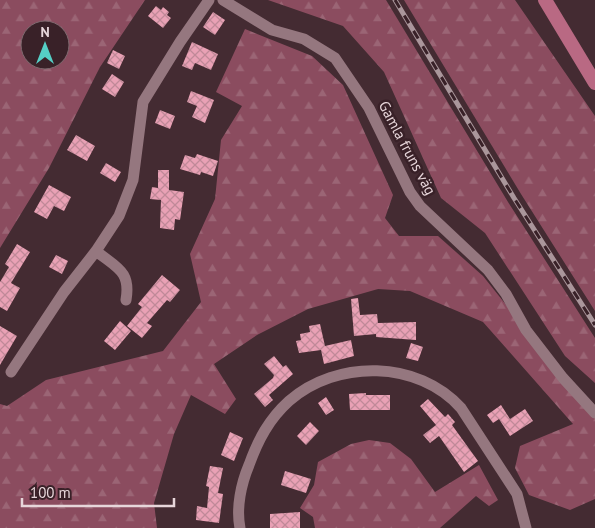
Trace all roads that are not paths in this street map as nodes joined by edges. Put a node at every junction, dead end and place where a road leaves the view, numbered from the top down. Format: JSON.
{"nodes":[{"id":1,"x":209,"y":0,"type":"edge"},
{"id":2,"x":223,"y":0,"type":"edge"},
{"id":3,"x":545,"y":0,"type":"edge"},
{"id":4,"x":595,"y":83,"type":"edge"},
{"id":5,"x":96,"y":251,"type":"junction"},
{"id":6,"x":126,"y":300,"type":"dead end"},
{"id":7,"x":11,"y":372,"type":"dead end"},
{"id":8,"x":595,"y":413,"type":"edge"},
{"id":9,"x":240,"y":528,"type":"edge"},
{"id":10,"x":526,"y":528,"type":"edge"}],
"edges":[{"from":1,"to":5,"type":"street"},
{"from":2,"to":8,"type":"street","name":"Gamla fruns väg"},
{"from":3,"to":4,"type":"main road"},
{"from":5,"to":6,"type":"street"},
{"from":5,"to":7,"type":"street"},
{"from":9,"to":10,"type":"street"}]}
